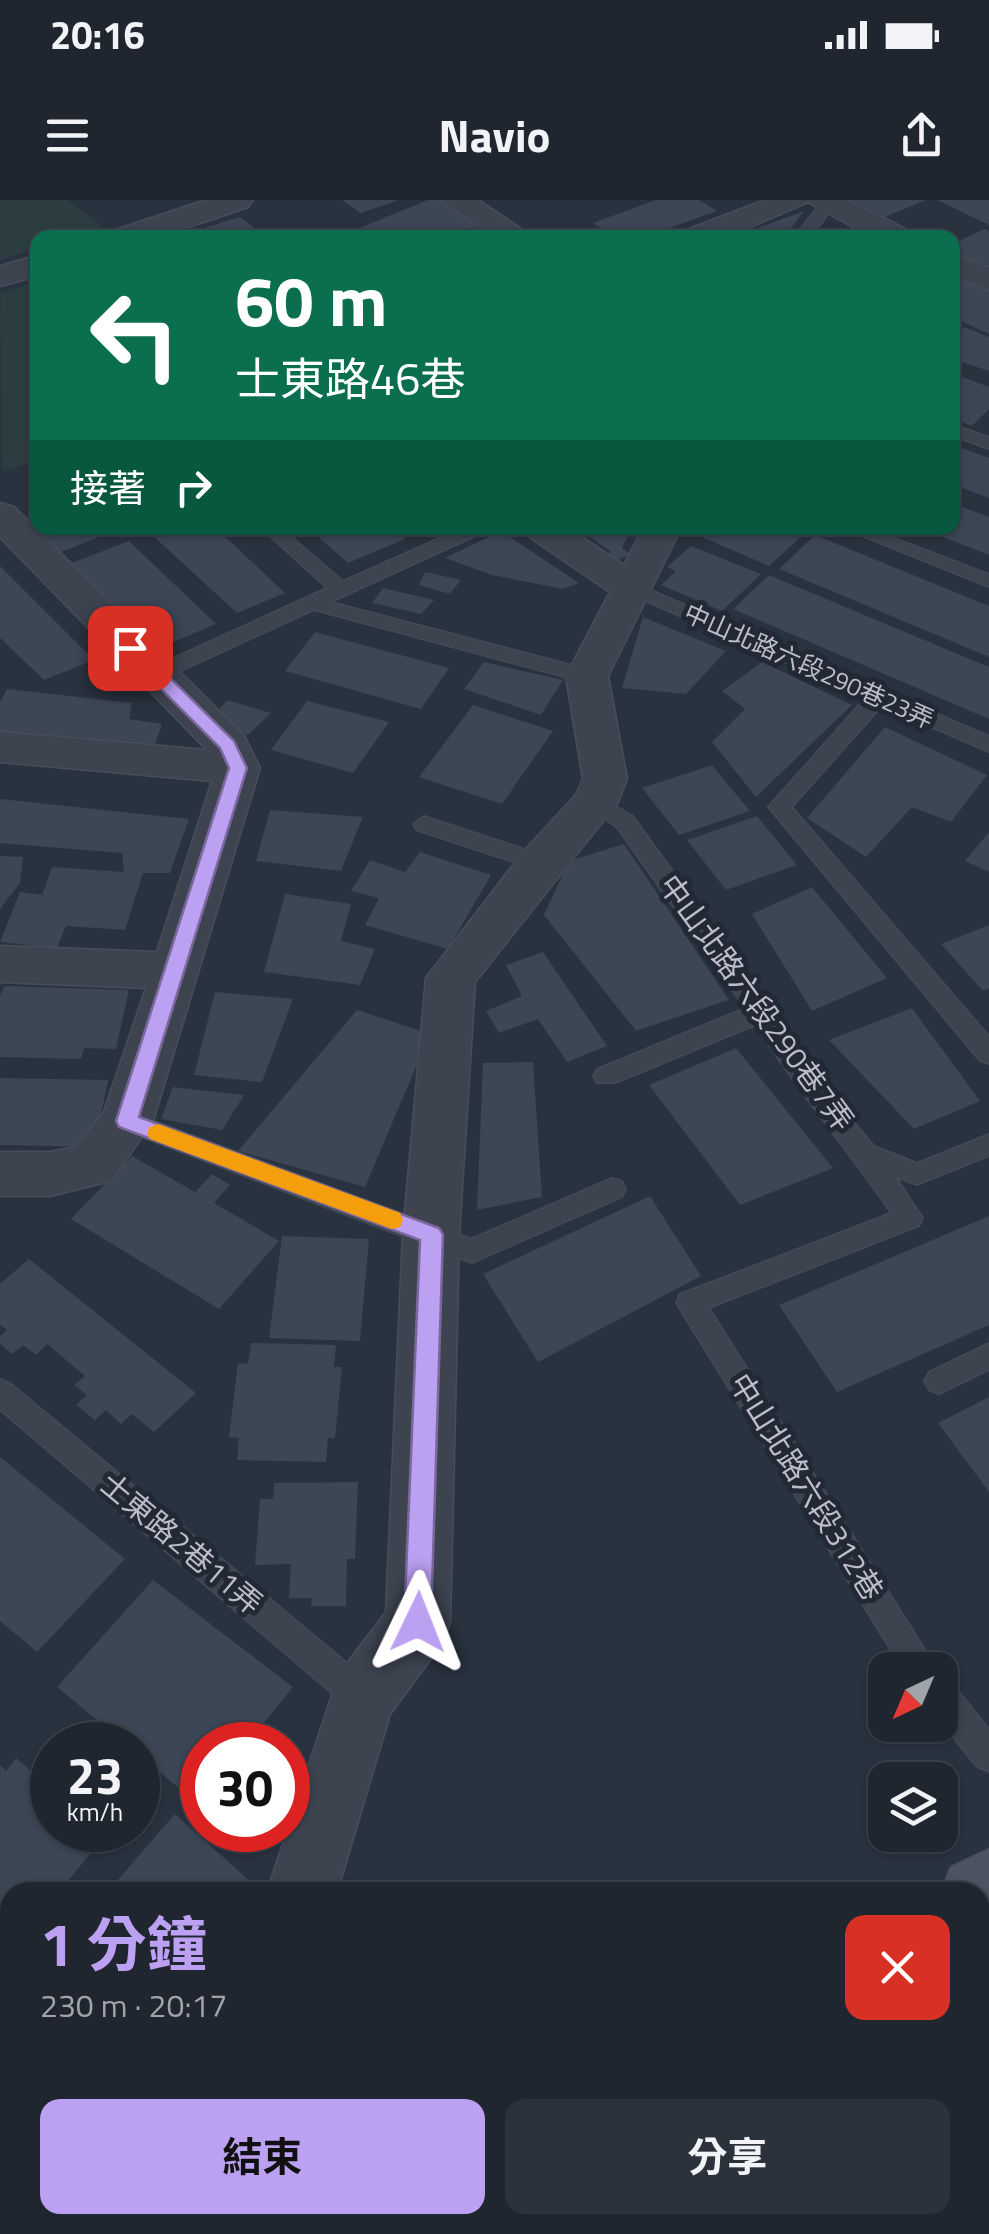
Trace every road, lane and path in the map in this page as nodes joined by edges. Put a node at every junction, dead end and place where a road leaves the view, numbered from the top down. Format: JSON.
{"nodes":[{"id":1,"x":237,"y":200,"type":"edge"},
{"id":2,"x":456,"y":200,"type":"edge"},
{"id":3,"x":794,"y":200,"type":"edge"},
{"id":4,"x":826,"y":202,"type":"edge"},
{"id":5,"x":134,"y":229,"type":"edge"},
{"id":6,"x":506,"y":230,"type":"edge"},
{"id":7,"x":717,"y":230,"type":"edge"},
{"id":8,"x":807,"y":230,"type":"edge"},
{"id":9,"x":883,"y":230,"type":"edge"},
{"id":10,"x":30,"y":267,"type":"edge"},
{"id":11,"x":960,"y":267,"type":"edge"},
{"id":12,"x":0,"y":276,"type":"edge"},
{"id":13,"x":989,"y":280,"type":"edge"},
{"id":14,"x":989,"y":423,"type":"edge"},
{"id":15,"x":982,"y":440,"type":"edge"},
{"id":16,"x":8,"y":506,"type":"edge"},
{"id":17,"x":30,"y":531,"type":"edge"},
{"id":18,"x":34,"y":535,"type":"edge"},
{"id":19,"x":278,"y":535,"type":"edge"},
{"id":20,"x":461,"y":535,"type":"edge"},
{"id":21,"x":552,"y":535,"type":"edge"},
{"id":22,"x":658,"y":535,"type":"edge"},
{"id":23,"x":870,"y":535,"type":"edge"},
{"id":24,"x":989,"y":581,"type":"edge"},
{"id":25,"x":630,"y":587,"type":"junction"},
{"id":26,"x":340,"y":589,"type":"junction"},
{"id":27,"x":311,"y":603,"type":"junction"},
{"id":28,"x":156,"y":674,"type":"junction"},
{"id":29,"x":587,"y":676,"type":"junction"},
{"id":30,"x":878,"y":697,"type":"junction"},
{"id":31,"x":989,"y":745,"type":"edge"},
{"id":32,"x":0,"y":747,"type":"edge"},
{"id":33,"x":238,"y":768,"type":"junction"},
{"id":34,"x":595,"y":802,"type":"junction"},
{"id":35,"x":424,"y":824,"type":"dead end"},
{"id":36,"x":541,"y":863,"type":"junction"},
{"id":37,"x":0,"y":964,"type":"edge"},
{"id":38,"x":176,"y":971,"type":"junction"},
{"id":39,"x":761,"y":1012,"type":"junction"},
{"id":40,"x":989,"y":1054,"type":"edge"},
{"id":41,"x":606,"y":1076,"type":"dead end"},
{"id":42,"x":127,"y":1121,"type":"junction"},
{"id":43,"x":989,"y":1145,"type":"edge"},
{"id":44,"x":866,"y":1154,"type":"junction"},
{"id":45,"x":0,"y":1174,"type":"edge"},
{"id":46,"x":612,"y":1189,"type":"dead end"},
{"id":47,"x":431,"y":1234,"type":"junction"},
{"id":48,"x":989,"y":1356,"type":"edge"},
{"id":49,"x":939,"y":1381,"type":"dead end"},
{"id":50,"x":0,"y":1392,"type":"edge"},
{"id":51,"x":911,"y":1652,"type":"edge"},
{"id":52,"x":362,"y":1697,"type":"junction"},
{"id":53,"x":958,"y":1718,"type":"edge"},
{"id":54,"x":989,"y":1755,"type":"edge"},
{"id":55,"x":305,"y":1882,"type":"edge"}],
"edges":[{"from":1,"to":5,"type":"street"},
{"from":2,"to":6,"type":"street"},
{"from":3,"to":7,"type":"street"},
{"from":4,"to":8,"type":"lane"},
{"from":4,"to":9,"type":"street"},
{"from":10,"to":12,"type":"street"},
{"from":11,"to":13,"type":"street"},
{"from":14,"to":15,"type":"lane"},
{"from":16,"to":17,"type":"street"},
{"from":18,"to":28,"type":"street"},
{"from":19,"to":26,"type":"lane"},
{"from":20,"to":26,"type":"lane"},
{"from":21,"to":25,"type":"street"},
{"from":22,"to":25,"type":"street"},
{"from":23,"to":24,"type":"lane"},
{"from":25,"to":29,"type":"street"},
{"from":25,"to":30,"type":"lane","name":"中山北路六段290巷23弄"},
{"from":26,"to":27,"type":"lane"},
{"from":27,"to":28,"type":"lane"},
{"from":27,"to":29,"type":"lane"},
{"from":28,"to":33,"type":"street"},
{"from":29,"to":34,"type":"street"},
{"from":30,"to":31,"type":"lane","name":"中山北路六段290巷23弄"},
{"from":30,"to":40,"type":"lane"},
{"from":32,"to":33,"type":"street"},
{"from":33,"to":38,"type":"street"},
{"from":34,"to":36,"type":"street"},
{"from":34,"to":39,"type":"lane","name":"中山北路六段290巷7弄"},
{"from":35,"to":36,"type":"lane"},
{"from":36,"to":47,"type":"street"},
{"from":37,"to":38,"type":"street"},
{"from":38,"to":42,"type":"street"},
{"from":39,"to":41,"type":"lane"},
{"from":39,"to":44,"type":"lane","name":"中山北路六段290巷7弄"},
{"from":42,"to":45,"type":"street"},
{"from":42,"to":47,"type":"lane"},
{"from":43,"to":44,"type":"lane","name":"中山北路六段290巷7弄"},
{"from":44,"to":51,"type":"lane","name":"中山北路六段312巷"},
{"from":46,"to":47,"type":"lane"},
{"from":47,"to":52,"type":"street"},
{"from":48,"to":49,"type":"lane"},
{"from":50,"to":52,"type":"lane","name":"士東路2巷11弄"},
{"from":52,"to":55,"type":"street"},
{"from":53,"to":54,"type":"lane"}]}
